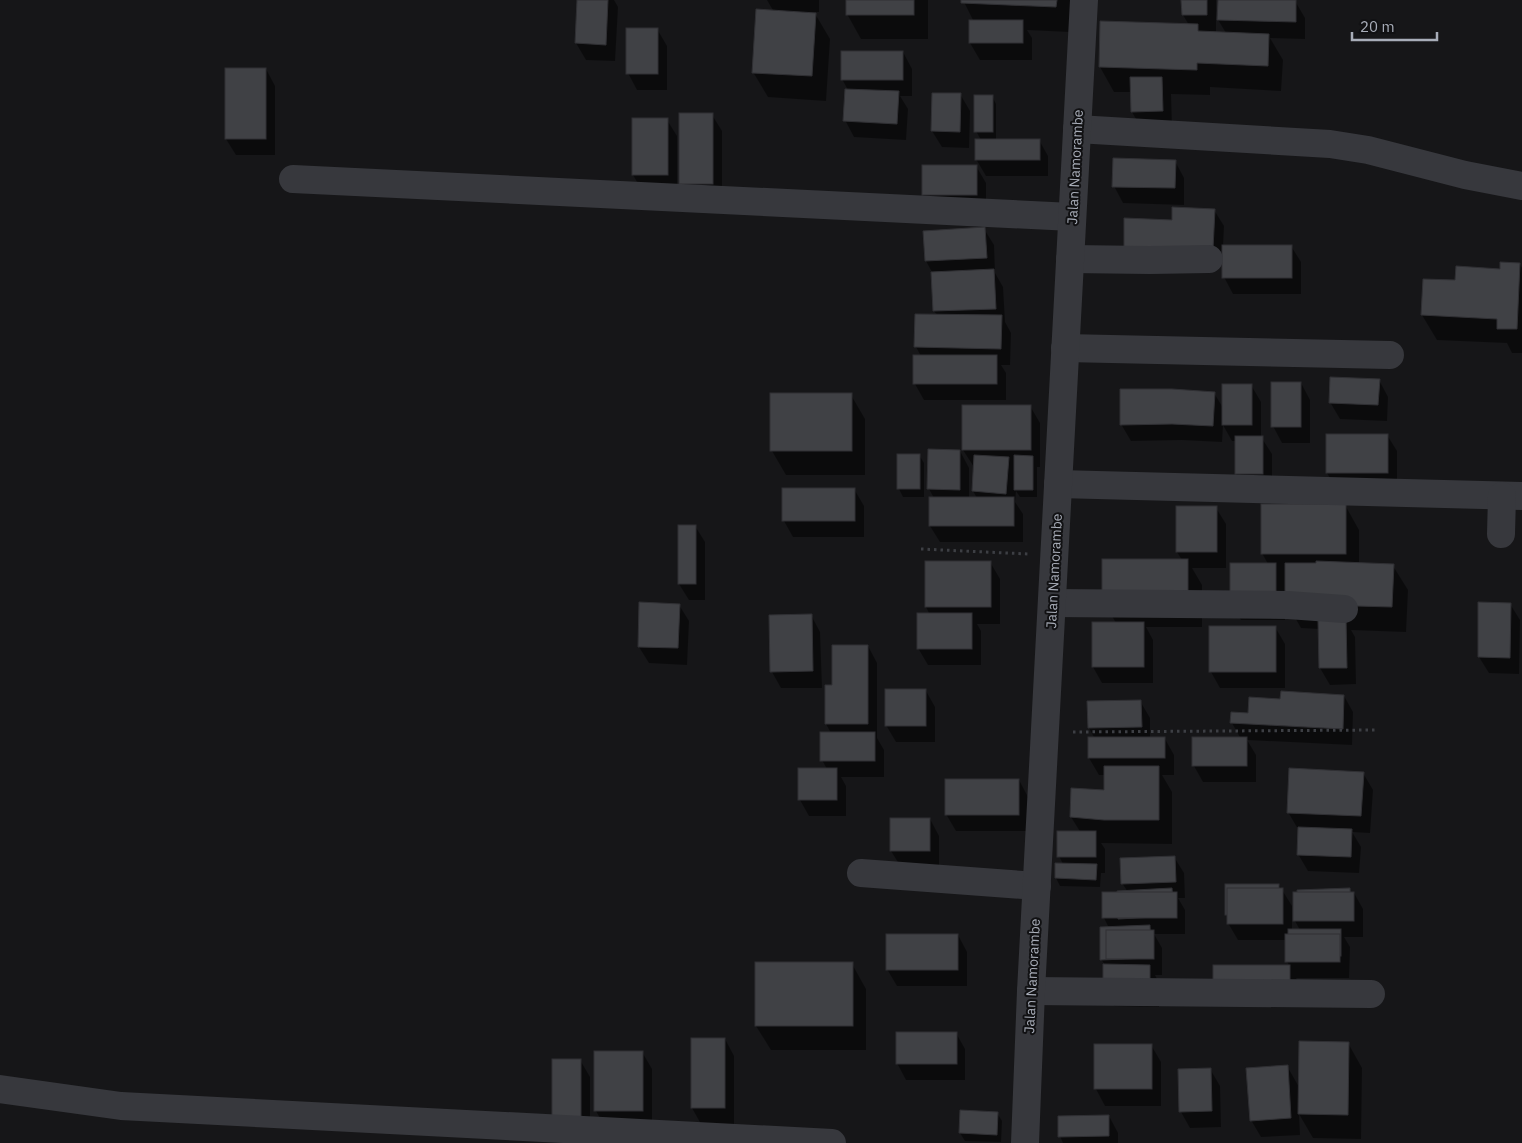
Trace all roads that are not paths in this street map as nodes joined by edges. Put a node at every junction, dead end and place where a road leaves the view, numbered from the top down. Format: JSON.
{"nodes":[{"id":1,"x":1084,"y":0,"type":"edge"},
{"id":2,"x":1077,"y":129,"type":"junction"},
{"id":3,"x":293,"y":179,"type":"dead end"},
{"id":4,"x":1522,"y":186,"type":"edge"},
{"id":5,"x":1072,"y":218,"type":"junction"},
{"id":6,"x":1070,"y":258,"type":"junction"},
{"id":7,"x":1209,"y":259,"type":"dead end"},
{"id":8,"x":1065,"y":348,"type":"junction"},
{"id":9,"x":1390,"y":355,"type":"dead end"},
{"id":10,"x":1058,"y":484,"type":"junction"},
{"id":11,"x":1512,"y":496,"type":"edge"},
{"id":12,"x":1501,"y":534,"type":"dead end"},
{"id":13,"x":1052,"y":603,"type":"junction"},
{"id":14,"x":1344,"y":609,"type":"dead end"},
{"id":15,"x":861,"y":873,"type":"dead end"},
{"id":16,"x":1037,"y":886,"type":"junction"},
{"id":17,"x":1031,"y":992,"type":"junction"},
{"id":18,"x":1371,"y":994,"type":"dead end"},
{"id":19,"x":0,"y":1089,"type":"edge"},
{"id":20,"x":832,"y":1143,"type":"edge"},
{"id":21,"x":1025,"y":1143,"type":"edge"}],
"edges":[{"from":1,"to":2,"type":"street","name":"Jalan Namorambe"},
{"from":2,"to":4,"type":"street"},
{"from":2,"to":5,"type":"street","name":"Jalan Namorambe"},
{"from":3,"to":5,"type":"street"},
{"from":5,"to":6,"type":"street","name":"Jalan Namorambe"},
{"from":6,"to":7,"type":"street"},
{"from":6,"to":8,"type":"street","name":"Jalan Namorambe"},
{"from":8,"to":9,"type":"street"},
{"from":8,"to":10,"type":"street","name":"Jalan Namorambe"},
{"from":10,"to":11,"type":"street"},
{"from":10,"to":13,"type":"street","name":"Jalan Namorambe"},
{"from":11,"to":12,"type":"street"},
{"from":13,"to":14,"type":"street"},
{"from":13,"to":16,"type":"street","name":"Jalan Namorambe"},
{"from":15,"to":16,"type":"street"},
{"from":16,"to":17,"type":"street","name":"Jalan Namorambe"},
{"from":17,"to":18,"type":"street"},
{"from":17,"to":21,"type":"street","name":"Jalan Namorambe"},
{"from":19,"to":20,"type":"street"}]}
